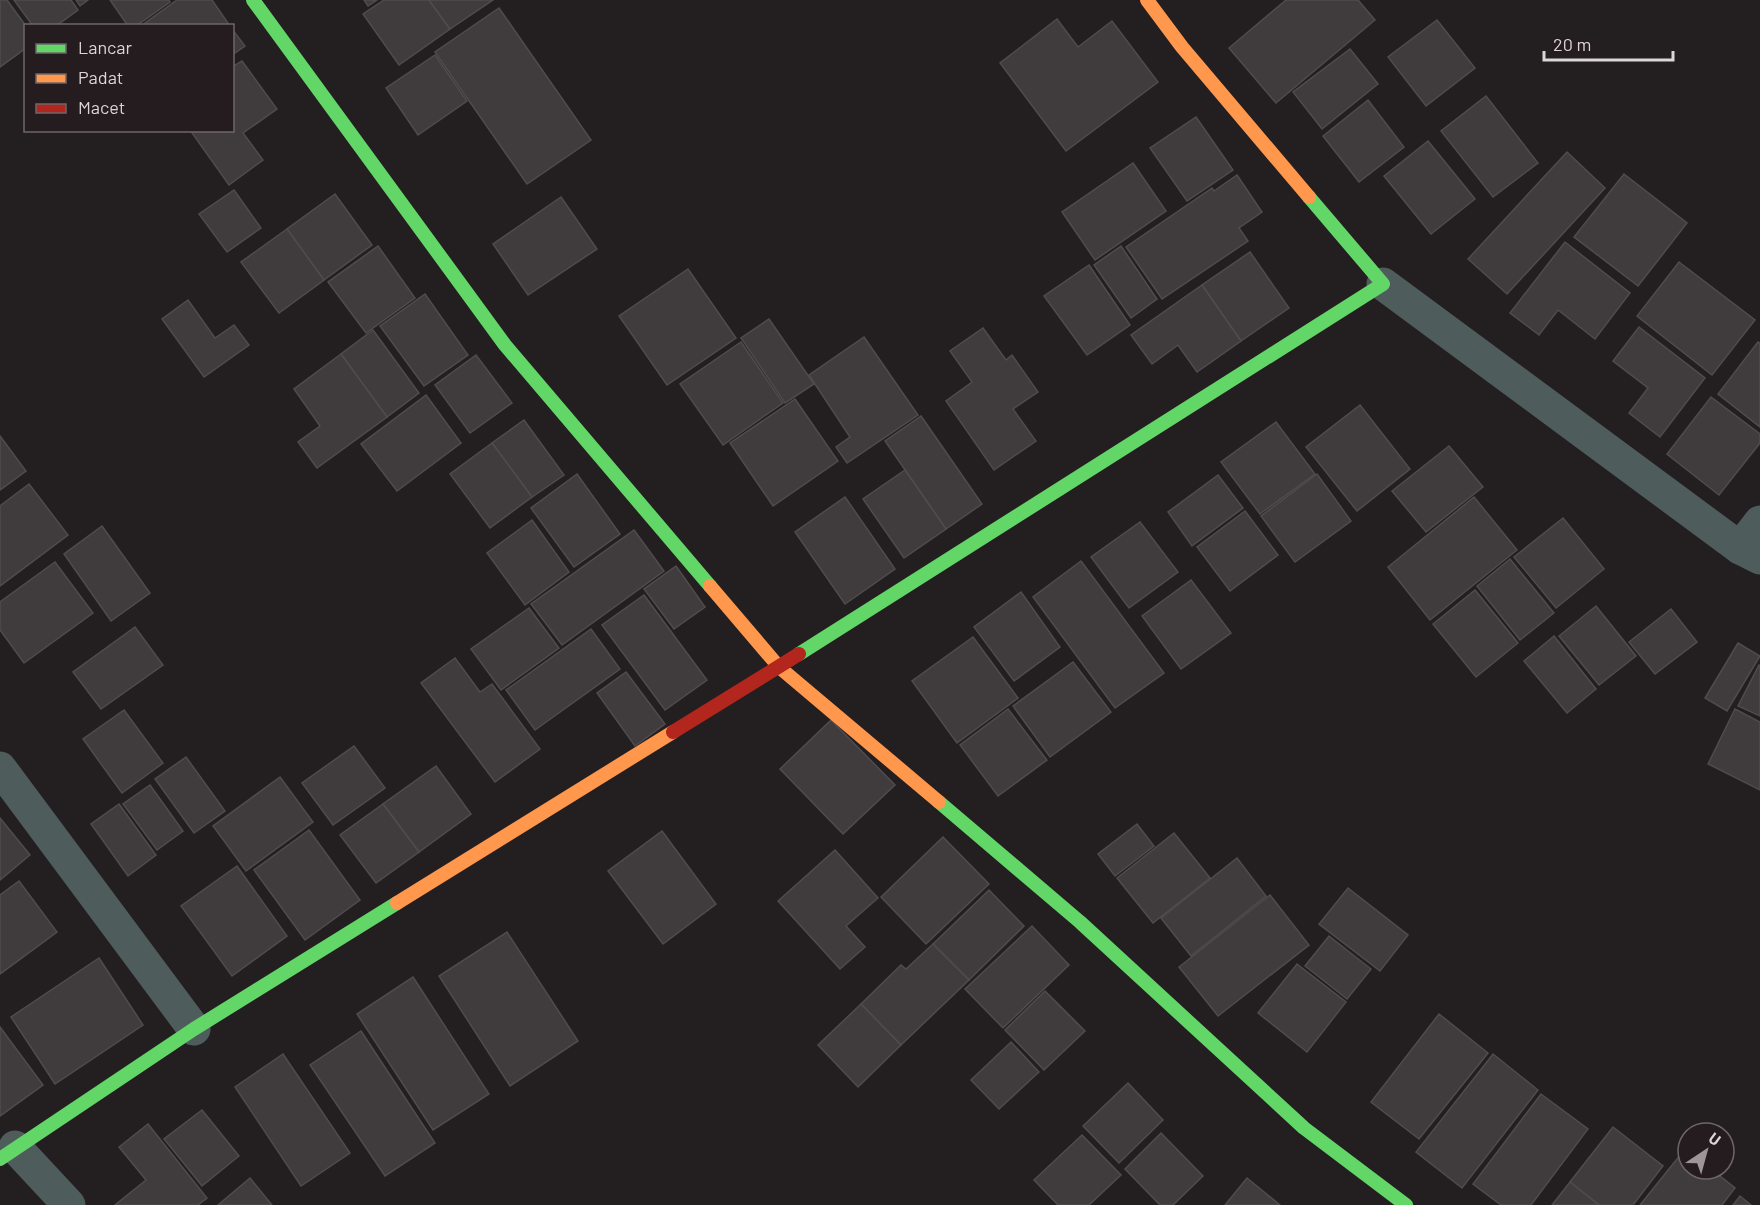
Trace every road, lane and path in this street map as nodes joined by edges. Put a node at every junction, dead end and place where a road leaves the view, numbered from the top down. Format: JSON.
{"nodes":[{"id":1,"x":253,"y":0,"type":"edge"},
{"id":2,"x":1147,"y":0,"type":"edge"},
{"id":3,"x":1383,"y":284,"type":"junction"},
{"id":4,"x":1760,"y":522,"type":"edge"},
{"id":5,"x":1750,"y":553,"type":"edge"},
{"id":6,"x":778,"y":667,"type":"junction"},
{"id":7,"x":0,"y":768,"type":"edge"},
{"id":8,"x":195,"y":1029,"type":"junction"},
{"id":9,"x":8,"y":1153,"type":"edge"},
{"id":10,"x":69,"y":1205,"type":"edge"},
{"id":11,"x":1406,"y":1205,"type":"edge"}],
"edges":[{"from":1,"to":6,"type":"street"},
{"from":2,"to":3,"type":"street"},
{"from":3,"to":5,"type":"street"},
{"from":3,"to":6,"type":"street"},
{"from":4,"to":5,"type":"street"},
{"from":6,"to":8,"type":"street"},
{"from":6,"to":11,"type":"street"},
{"from":7,"to":8,"type":"street"},
{"from":8,"to":9,"type":"street"},
{"from":9,"to":10,"type":"street"}]}
